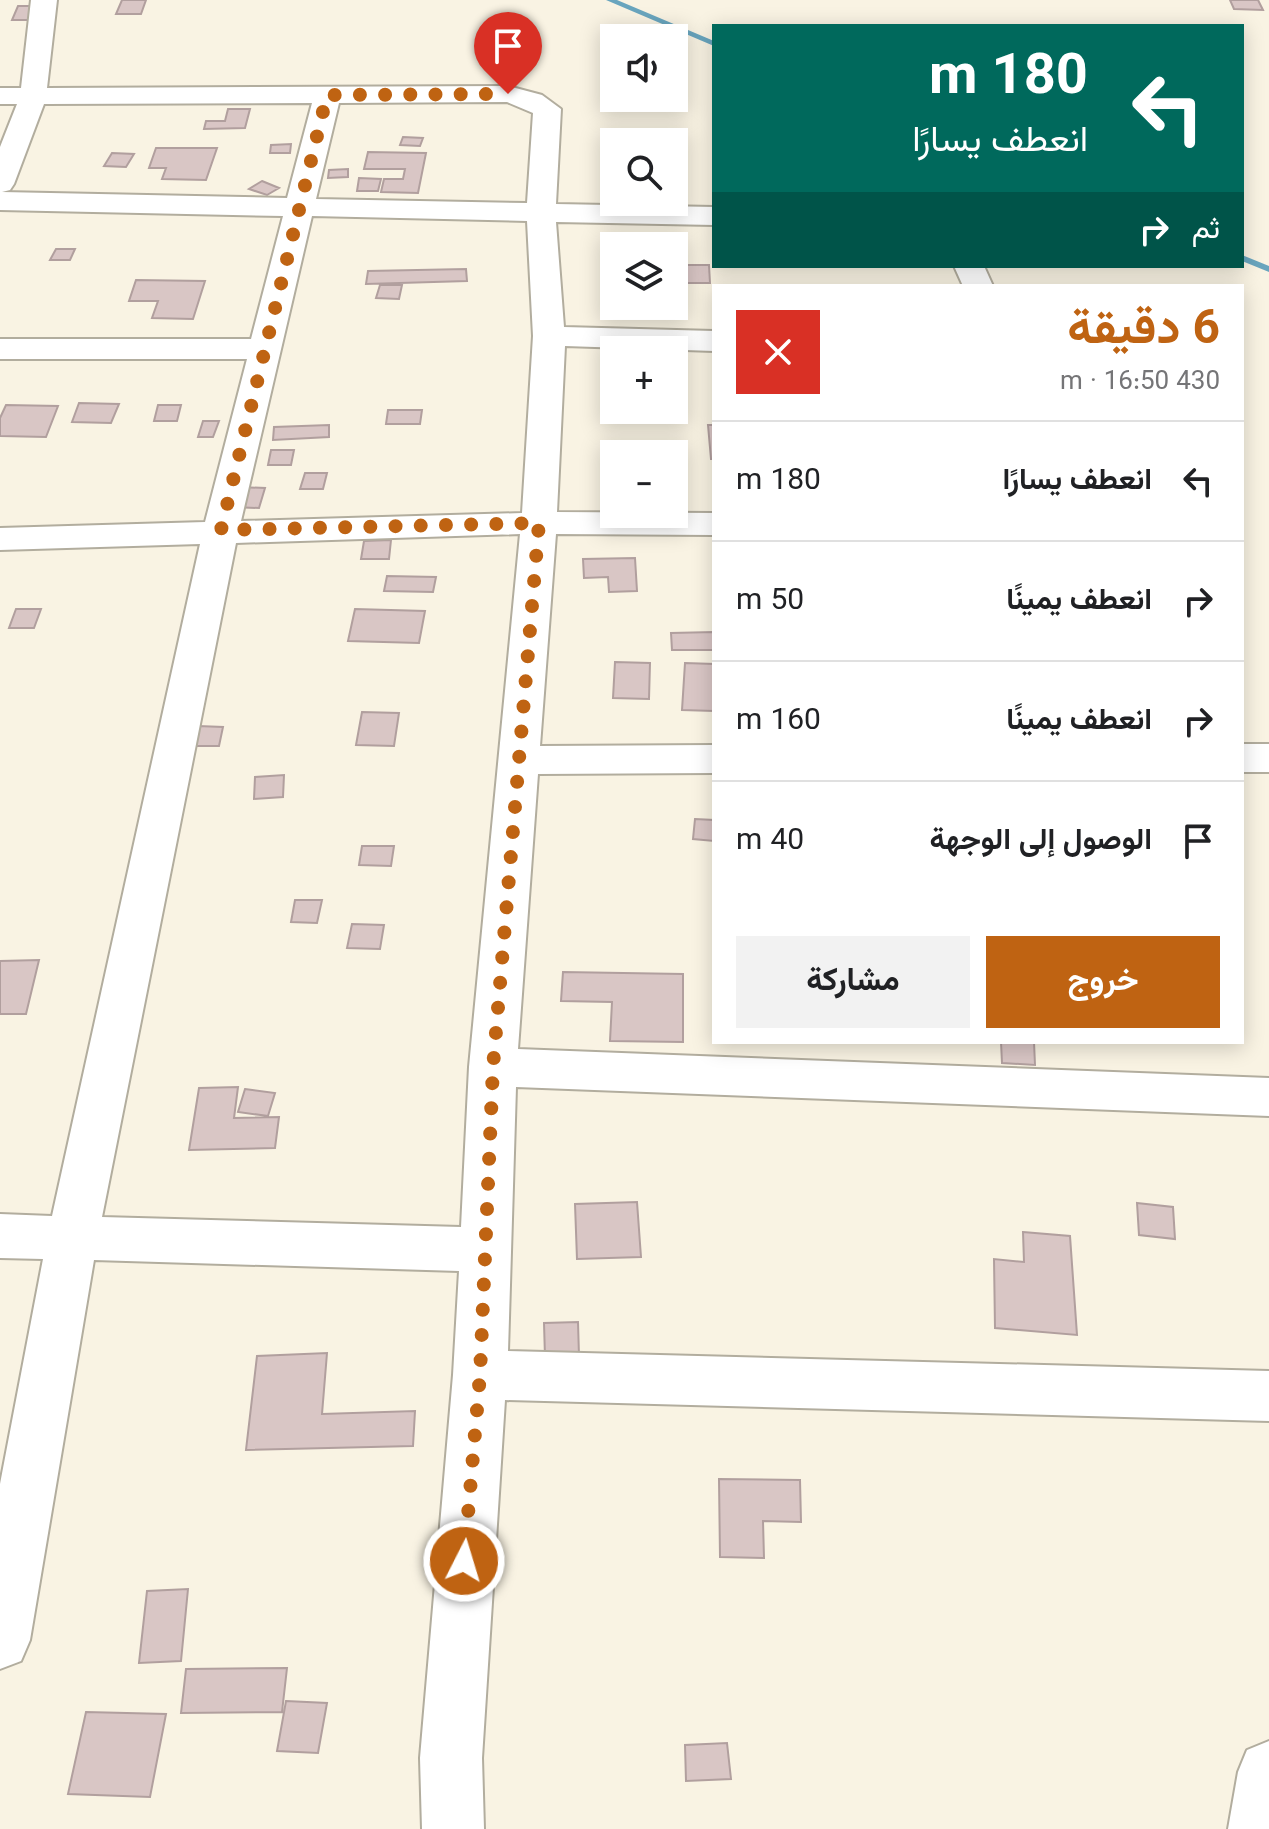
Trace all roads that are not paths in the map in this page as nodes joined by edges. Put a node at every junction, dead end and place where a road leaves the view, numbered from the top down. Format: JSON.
{"nodes":[{"id":1,"x":44,"y":0,"type":"edge"},
{"id":2,"x":327,"y":95,"type":"junction"},
{"id":3,"x":0,"y":96,"type":"edge"},
{"id":4,"x":33,"y":97,"type":"junction"},
{"id":5,"x":0,"y":184,"type":"edge"},
{"id":6,"x":0,"y":201,"type":"edge"},
{"id":7,"x":300,"y":207,"type":"junction"},
{"id":8,"x":541,"y":212,"type":"junction"},
{"id":9,"x":712,"y":216,"type":"edge"},
{"id":10,"x":549,"y":336,"type":"junction"},
{"id":11,"x":712,"y":341,"type":"edge"},
{"id":12,"x":0,"y":349,"type":"edge"},
{"id":13,"x":265,"y":349,"type":"junction"},
{"id":14,"x":539,"y":523,"type":"junction"},
{"id":15,"x":712,"y":524,"type":"edge"},
{"id":16,"x":221,"y":530,"type":"junction"},
{"id":17,"x":0,"y":539,"type":"edge"},
{"id":18,"x":1244,"y":758,"type":"edge"},
{"id":19,"x":1269,"y":758,"type":"edge"},
{"id":20,"x":712,"y":759,"type":"edge"},
{"id":21,"x":521,"y":760,"type":"junction"},
{"id":22,"x":493,"y":1067,"type":"junction"},
{"id":23,"x":1269,"y":1097,"type":"edge"},
{"id":24,"x":0,"y":1236,"type":"edge"},
{"id":25,"x":72,"y":1238,"type":"junction"},
{"id":26,"x":484,"y":1250,"type":"junction"},
{"id":27,"x":480,"y":1375,"type":"junction"},
{"id":28,"x":1269,"y":1396,"type":"edge"},
{"id":29,"x":19,"y":1431,"type":"edge"},
{"id":30,"x":0,"y":1640,"type":"edge"},
{"id":31,"x":1269,"y":1772,"type":"edge"},
{"id":32,"x":453,"y":1829,"type":"edge"},
{"id":33,"x":1259,"y":1829,"type":"edge"}],
"edges":[{"from":1,"to":4,"type":"street"},
{"from":2,"to":4,"type":"street"},
{"from":2,"to":7,"type":"street"},
{"from":2,"to":8,"type":"street"},
{"from":3,"to":4,"type":"street"},
{"from":4,"to":5,"type":"street"},
{"from":6,"to":7,"type":"street"},
{"from":7,"to":8,"type":"street"},
{"from":7,"to":13,"type":"street"},
{"from":8,"to":9,"type":"street"},
{"from":8,"to":10,"type":"street"},
{"from":10,"to":11,"type":"street"},
{"from":10,"to":14,"type":"street"},
{"from":12,"to":13,"type":"street"},
{"from":13,"to":16,"type":"street"},
{"from":14,"to":15,"type":"street"},
{"from":14,"to":16,"type":"street"},
{"from":14,"to":21,"type":"street"},
{"from":16,"to":17,"type":"street"},
{"from":16,"to":25,"type":"street"},
{"from":18,"to":19,"type":"street"},
{"from":20,"to":21,"type":"street"},
{"from":21,"to":22,"type":"street"},
{"from":22,"to":23,"type":"street"},
{"from":22,"to":26,"type":"street"},
{"from":24,"to":25,"type":"street"},
{"from":25,"to":26,"type":"street"},
{"from":25,"to":29,"type":"street"},
{"from":26,"to":27,"type":"street"},
{"from":27,"to":28,"type":"street"},
{"from":27,"to":32,"type":"street"},
{"from":29,"to":30,"type":"street"},
{"from":31,"to":33,"type":"street"}]}
